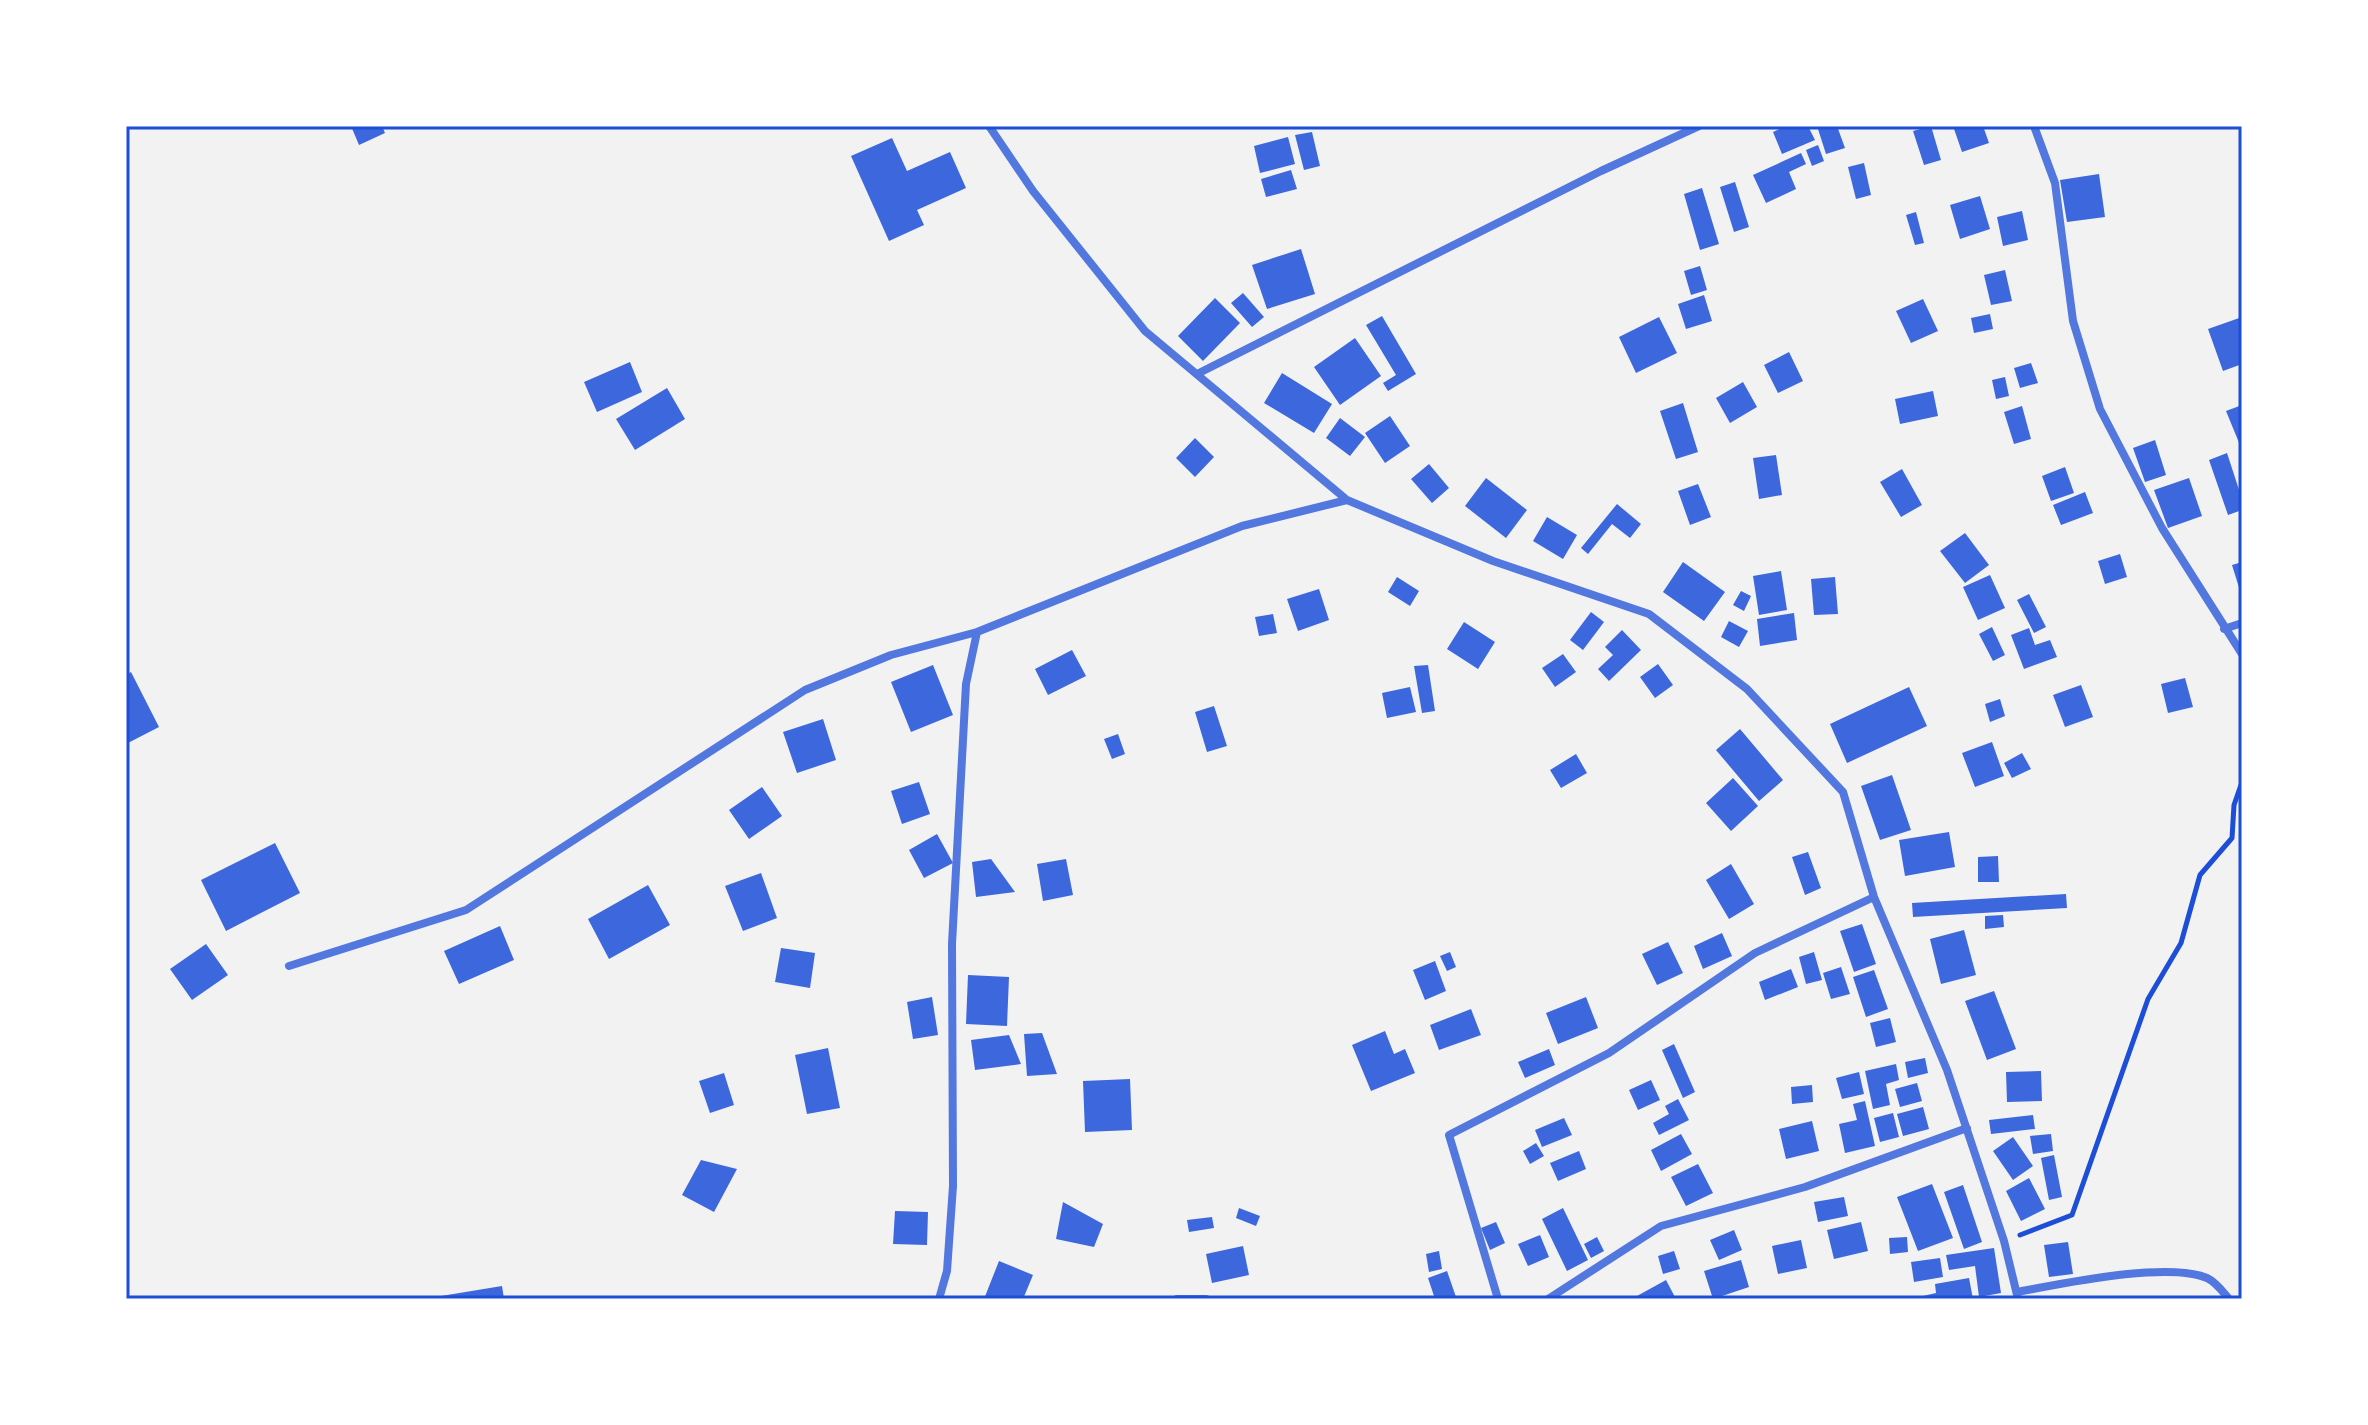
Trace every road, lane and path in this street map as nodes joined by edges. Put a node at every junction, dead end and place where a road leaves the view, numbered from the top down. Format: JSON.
{"nodes":[{"id":1,"x":989,"y":126,"type":"edge"},
{"id":2,"x":1699,"y":126,"type":"edge"},
{"id":3,"x":2034,"y":126,"type":"edge"},
{"id":4,"x":1197,"y":374,"type":"junction"},
{"id":5,"x":1347,"y":500,"type":"junction"},
{"id":6,"x":2242,"y":623,"type":"edge"},
{"id":7,"x":2224,"y":629,"type":"junction"},
{"id":8,"x":977,"y":632,"type":"junction"},
{"id":9,"x":2242,"y":654,"type":"edge"},
{"id":10,"x":2242,"y":782,"type":"edge"},
{"id":11,"x":1874,"y":897,"type":"junction"},
{"id":12,"x":289,"y":966,"type":"dead end"},
{"id":13,"x":1967,"y":1128,"type":"junction"},
{"id":14,"x":2004,"y":1241,"type":"junction"},
{"id":15,"x":2018,"y":1296,"type":"edge"},
{"id":16,"x":939,"y":1299,"type":"edge"},
{"id":17,"x":1177,"y":1299,"type":"edge"},
{"id":18,"x":1206,"y":1299,"type":"edge"},
{"id":19,"x":1498,"y":1299,"type":"edge"},
{"id":20,"x":1548,"y":1299,"type":"edge"},
{"id":21,"x":2229,"y":1299,"type":"edge"}],
"edges":[{"from":1,"to":4,"type":"street"},
{"from":2,"to":4,"type":"street"},
{"from":3,"to":7,"type":"street"},
{"from":4,"to":5,"type":"street"},
{"from":5,"to":8,"type":"street"},
{"from":5,"to":11,"type":"street"},
{"from":6,"to":7,"type":"street"},
{"from":7,"to":9,"type":"street"},
{"from":8,"to":12,"type":"street"},
{"from":8,"to":16,"type":"street"},
{"from":10,"to":14,"type":"path"},
{"from":11,"to":13,"type":"street"},
{"from":11,"to":19,"type":"street"},
{"from":13,"to":14,"type":"street"},
{"from":13,"to":20,"type":"street"},
{"from":14,"to":15,"type":"street"},
{"from":15,"to":21,"type":"street"},
{"from":17,"to":18,"type":"street"}]}
